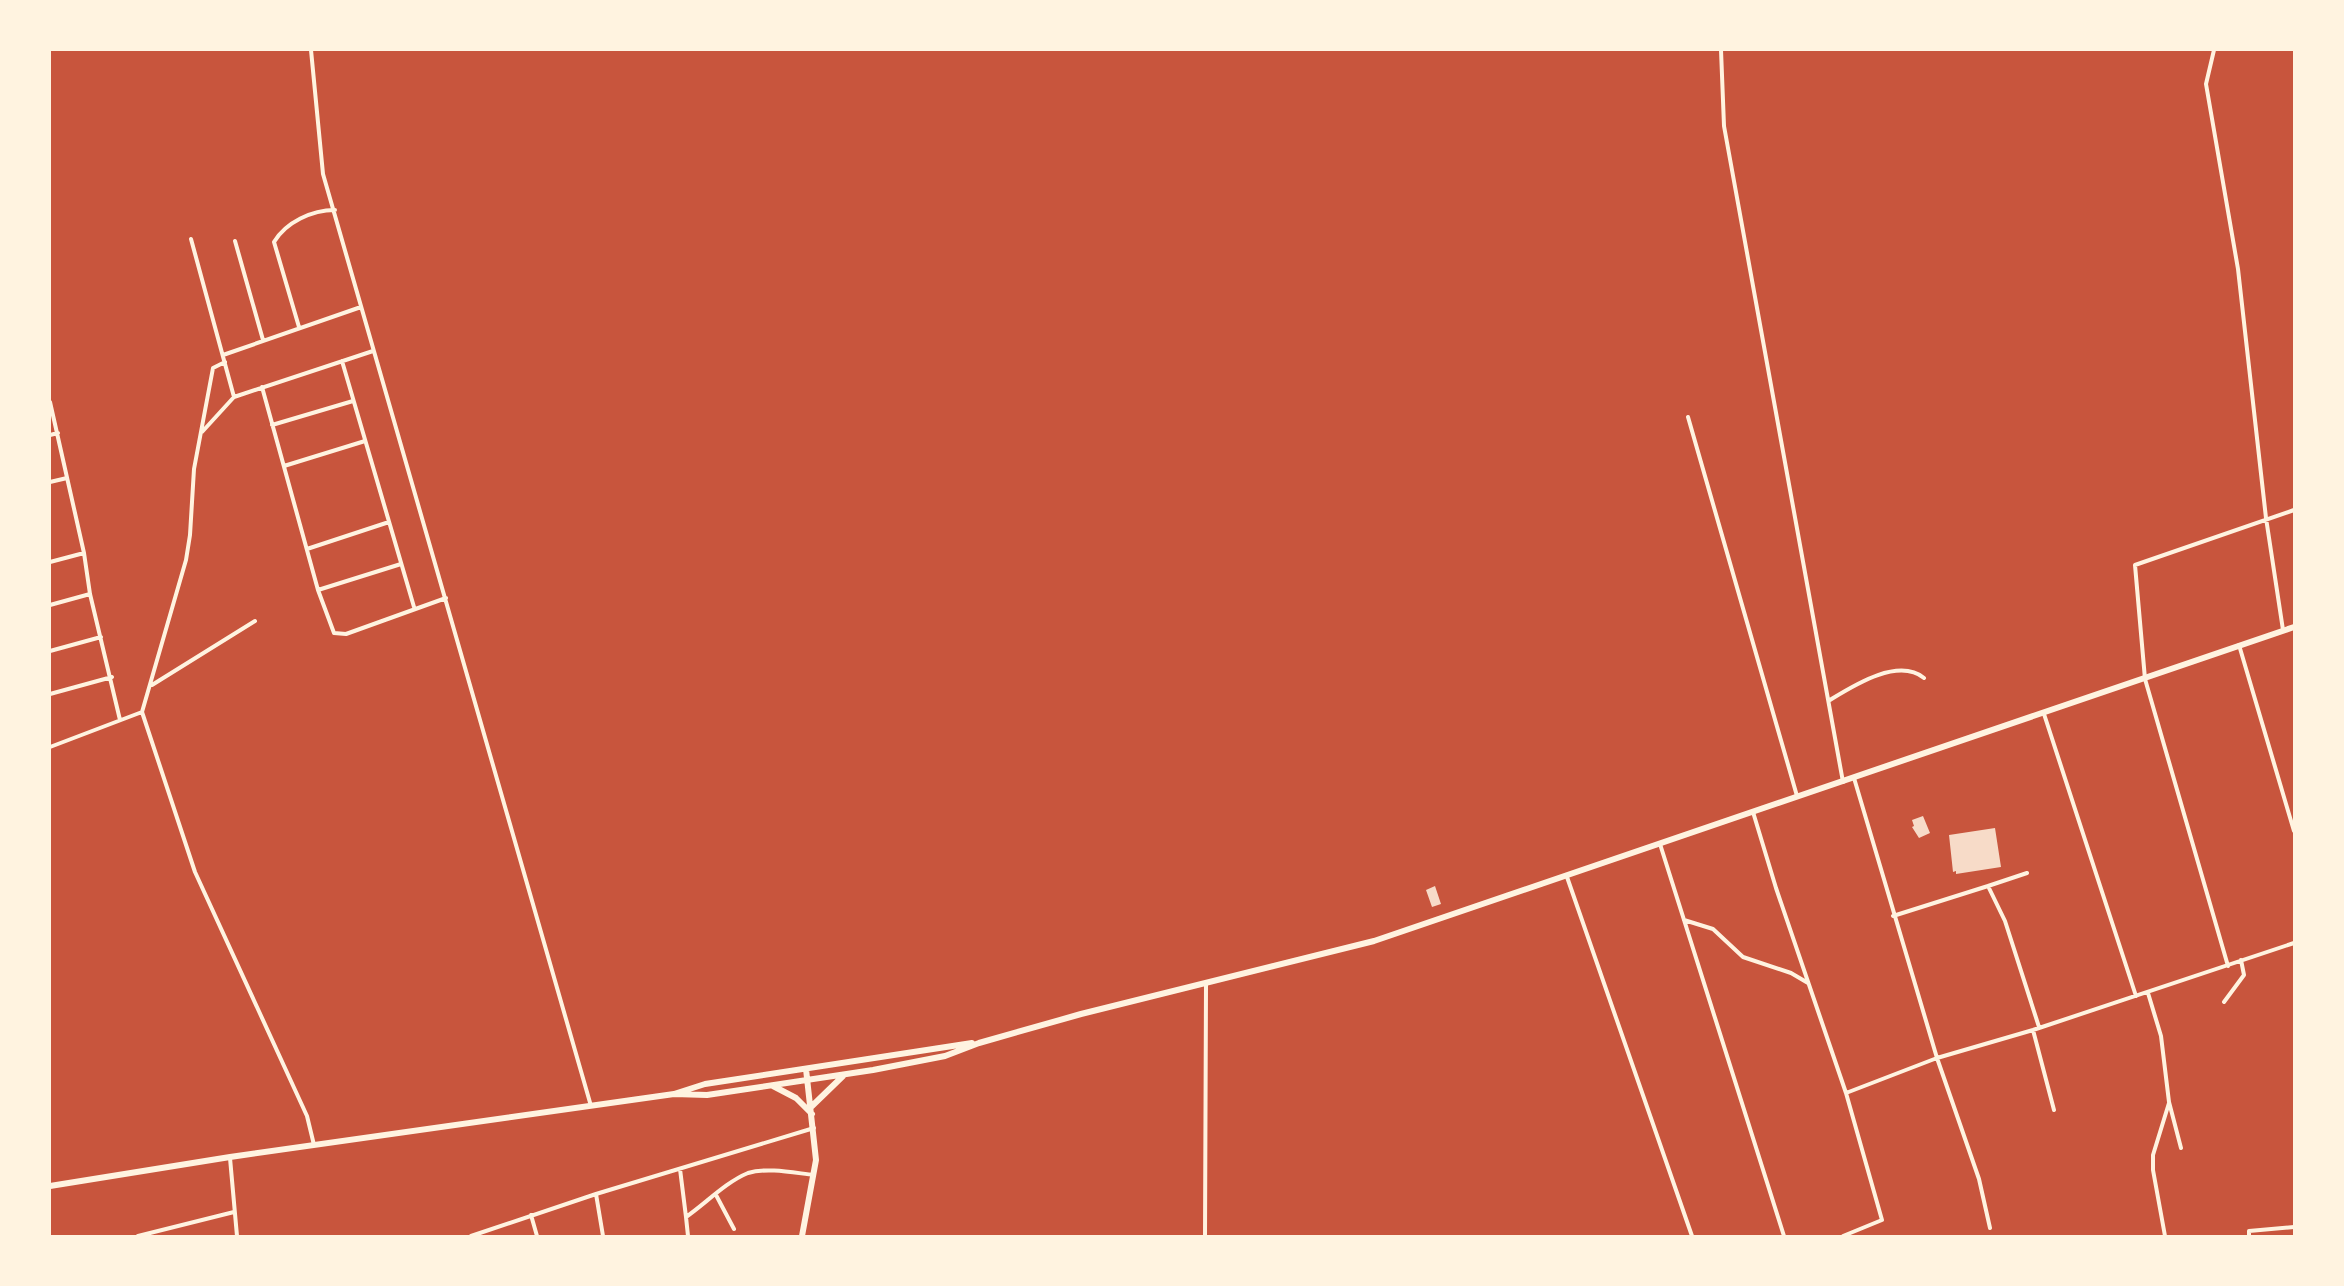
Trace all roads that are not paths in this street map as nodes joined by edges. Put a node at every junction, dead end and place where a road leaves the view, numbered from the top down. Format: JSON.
{"nodes":[{"id":1,"x":311,"y":50,"type":"edge"},
{"id":2,"x":1721,"y":50,"type":"edge"},
{"id":3,"x":2214,"y":50,"type":"edge"},
{"id":4,"x":335,"y":210,"type":"junction"},
{"id":5,"x":191,"y":239,"type":"dead end"},
{"id":6,"x":236,"y":241,"type":"dead end"},
{"id":7,"x":361,"y":307,"type":"junction"},
{"id":8,"x":299,"y":327,"type":"junction"},
{"id":9,"x":264,"y":340,"type":"junction"},
{"id":10,"x":373,"y":351,"type":"junction"},
{"id":11,"x":223,"y":355,"type":"junction"},
{"id":12,"x":342,"y":361,"type":"junction"},
{"id":13,"x":225,"y":362,"type":"junction"},
{"id":14,"x":262,"y":387,"type":"junction"},
{"id":15,"x":234,"y":397,"type":"junction"},
{"id":16,"x":353,"y":401,"type":"junction"},
{"id":17,"x":50,"y":402,"type":"edge"},
{"id":18,"x":1688,"y":417,"type":"dead end"},
{"id":19,"x":272,"y":425,"type":"junction"},
{"id":20,"x":58,"y":433,"type":"junction"},
{"id":21,"x":201,"y":433,"type":"junction"},
{"id":22,"x":50,"y":435,"type":"edge"},
{"id":23,"x":365,"y":441,"type":"junction"},
{"id":24,"x":284,"y":466,"type":"junction"},
{"id":25,"x":68,"y":478,"type":"junction"},
{"id":26,"x":50,"y":483,"type":"edge"},
{"id":27,"x":2295,"y":510,"type":"edge"},
{"id":28,"x":2266,"y":518,"type":"junction"},
{"id":29,"x":389,"y":522,"type":"junction"},
{"id":30,"x":307,"y":549,"type":"junction"},
{"id":31,"x":84,"y":553,"type":"junction"},
{"id":32,"x":50,"y":562,"type":"edge"},
{"id":33,"x":401,"y":564,"type":"junction"},
{"id":34,"x":318,"y":590,"type":"junction"},
{"id":35,"x":90,"y":594,"type":"junction"},
{"id":36,"x":446,"y":598,"type":"junction"},
{"id":37,"x":50,"y":605,"type":"edge"},
{"id":38,"x":414,"y":607,"type":"junction"},
{"id":39,"x":255,"y":621,"type":"dead end"},
{"id":40,"x":2295,"y":627,"type":"edge"},
{"id":41,"x":2283,"y":631,"type":"junction"},
{"id":42,"x":101,"y":637,"type":"junction"},
{"id":43,"x":2239,"y":645,"type":"junction"},
{"id":44,"x":50,"y":651,"type":"edge"},
{"id":45,"x":112,"y":677,"type":"junction"},
{"id":46,"x":1924,"y":678,"type":"dead end"},
{"id":47,"x":2145,"y":679,"type":"junction"},
{"id":48,"x":152,"y":685,"type":"junction"},
{"id":49,"x":50,"y":694,"type":"edge"},
{"id":50,"x":1830,"y":700,"type":"junction"},
{"id":51,"x":142,"y":712,"type":"junction"},
{"id":52,"x":2044,"y":714,"type":"junction"},
{"id":53,"x":120,"y":720,"type":"junction"},
{"id":54,"x":50,"y":747,"type":"edge"},
{"id":55,"x":1854,"y":778,"type":"junction"},
{"id":56,"x":1843,"y":782,"type":"junction"},
{"id":57,"x":1797,"y":796,"type":"junction"},
{"id":58,"x":1753,"y":812,"type":"junction"},
{"id":59,"x":2295,"y":831,"type":"edge"},
{"id":60,"x":1660,"y":844,"type":"junction"},
{"id":61,"x":2027,"y":873,"type":"dead end"},
{"id":62,"x":1567,"y":877,"type":"junction"},
{"id":63,"x":1988,"y":886,"type":"junction"},
{"id":64,"x":1893,"y":916,"type":"junction"},
{"id":65,"x":1684,"y":920,"type":"junction"},
{"id":66,"x":2295,"y":943,"type":"edge"},
{"id":67,"x":2241,"y":960,"type":"junction"},
{"id":68,"x":2228,"y":966,"type":"junction"},
{"id":69,"x":1809,"y":984,"type":"junction"},
{"id":70,"x":1206,"y":985,"type":"junction"},
{"id":71,"x":2148,"y":993,"type":"junction"},
{"id":72,"x":2136,"y":996,"type":"junction"},
{"id":73,"x":2224,"y":1002,"type":"dead end"},
{"id":74,"x":2039,"y":1027,"type":"junction"},
{"id":75,"x":2033,"y":1030,"type":"junction"},
{"id":76,"x":979,"y":1043,"type":"junction"},
{"id":77,"x":1937,"y":1058,"type":"junction"},
{"id":78,"x":806,"y":1069,"type":"junction"},
{"id":79,"x":844,"y":1074,"type":"junction"},
{"id":80,"x":807,"y":1080,"type":"junction"},
{"id":81,"x":772,"y":1085,"type":"junction"},
{"id":82,"x":1846,"y":1093,"type":"junction"},
{"id":83,"x":674,"y":1094,"type":"junction"},
{"id":84,"x":2169,"y":1102,"type":"junction"},
{"id":85,"x":591,"y":1106,"type":"junction"},
{"id":86,"x":812,"y":1110,"type":"junction"},
{"id":87,"x":2054,"y":1110,"type":"dead end"},
{"id":88,"x":814,"y":1128,"type":"junction"},
{"id":89,"x":315,"y":1145,"type":"junction"},
{"id":90,"x":2181,"y":1148,"type":"dead end"},
{"id":91,"x":230,"y":1157,"type":"junction"},
{"id":92,"x":680,"y":1169,"type":"junction"},
{"id":93,"x":815,"y":1176,"type":"junction"},
{"id":94,"x":50,"y":1186,"type":"edge"},
{"id":95,"x":596,"y":1194,"type":"junction"},
{"id":96,"x":716,"y":1196,"type":"junction"},
{"id":97,"x":234,"y":1212,"type":"junction"},
{"id":98,"x":531,"y":1215,"type":"junction"},
{"id":99,"x":686,"y":1217,"type":"junction"},
{"id":100,"x":2295,"y":1227,"type":"edge"},
{"id":101,"x":1990,"y":1228,"type":"dead end"},
{"id":102,"x":734,"y":1229,"type":"dead end"},
{"id":103,"x":138,"y":1236,"type":"edge"},
{"id":104,"x":237,"y":1236,"type":"edge"},
{"id":105,"x":473,"y":1236,"type":"edge"},
{"id":106,"x":537,"y":1236,"type":"edge"},
{"id":107,"x":603,"y":1236,"type":"edge"},
{"id":108,"x":688,"y":1236,"type":"edge"},
{"id":109,"x":802,"y":1236,"type":"edge"},
{"id":110,"x":1205,"y":1236,"type":"edge"},
{"id":111,"x":1692,"y":1236,"type":"edge"},
{"id":112,"x":1784,"y":1236,"type":"edge"},
{"id":113,"x":1843,"y":1236,"type":"edge"},
{"id":114,"x":2165,"y":1236,"type":"edge"},
{"id":115,"x":2249,"y":1236,"type":"edge"}],
"edges":[{"from":1,"to":4,"type":"street"},
{"from":2,"to":50,"type":"street"},
{"from":3,"to":28,"type":"street"},
{"from":4,"to":7,"type":"street"},
{"from":4,"to":8,"type":"street"},
{"from":5,"to":11,"type":"street"},
{"from":6,"to":9,"type":"street"},
{"from":7,"to":8,"type":"street"},
{"from":7,"to":10,"type":"street"},
{"from":8,"to":9,"type":"street"},
{"from":9,"to":11,"type":"street"},
{"from":10,"to":12,"type":"street"},
{"from":10,"to":36,"type":"street"},
{"from":11,"to":13,"type":"street"},
{"from":12,"to":14,"type":"street"},
{"from":12,"to":16,"type":"street"},
{"from":13,"to":15,"type":"street"},
{"from":13,"to":21,"type":"street"},
{"from":14,"to":15,"type":"street"},
{"from":14,"to":19,"type":"street"},
{"from":15,"to":21,"type":"street"},
{"from":16,"to":19,"type":"street"},
{"from":16,"to":23,"type":"street"},
{"from":17,"to":20,"type":"street"},
{"from":18,"to":57,"type":"street"},
{"from":19,"to":24,"type":"street"},
{"from":20,"to":22,"type":"street"},
{"from":20,"to":25,"type":"street"},
{"from":21,"to":48,"type":"street"},
{"from":23,"to":24,"type":"street"},
{"from":23,"to":29,"type":"street"},
{"from":24,"to":30,"type":"street"},
{"from":25,"to":26,"type":"street"},
{"from":25,"to":31,"type":"street"},
{"from":27,"to":28,"type":"street"},
{"from":28,"to":41,"type":"street"},
{"from":28,"to":47,"type":"street"},
{"from":29,"to":30,"type":"street"},
{"from":29,"to":33,"type":"street"},
{"from":30,"to":34,"type":"street"},
{"from":31,"to":32,"type":"street"},
{"from":31,"to":35,"type":"street"},
{"from":33,"to":34,"type":"street"},
{"from":33,"to":38,"type":"street"},
{"from":34,"to":38,"type":"street"},
{"from":35,"to":37,"type":"street"},
{"from":35,"to":42,"type":"street"},
{"from":36,"to":38,"type":"street"},
{"from":36,"to":85,"type":"street"},
{"from":39,"to":48,"type":"street"},
{"from":40,"to":41,"type":"main road"},
{"from":41,"to":43,"type":"main road"},
{"from":42,"to":44,"type":"street"},
{"from":42,"to":45,"type":"street"},
{"from":43,"to":47,"type":"main road"},
{"from":43,"to":59,"type":"street"},
{"from":45,"to":49,"type":"street"},
{"from":45,"to":53,"type":"street"},
{"from":46,"to":50,"type":"street"},
{"from":47,"to":52,"type":"main road"},
{"from":47,"to":68,"type":"street"},
{"from":48,"to":51,"type":"street"},
{"from":50,"to":56,"type":"street"},
{"from":51,"to":53,"type":"street"},
{"from":51,"to":89,"type":"street"},
{"from":52,"to":55,"type":"main road"},
{"from":52,"to":72,"type":"street"},
{"from":53,"to":54,"type":"street"},
{"from":55,"to":56,"type":"main road"},
{"from":55,"to":64,"type":"street"},
{"from":56,"to":57,"type":"main road"},
{"from":57,"to":58,"type":"main road"},
{"from":58,"to":60,"type":"main road"},
{"from":58,"to":69,"type":"street"},
{"from":60,"to":62,"type":"main road"},
{"from":60,"to":65,"type":"street"},
{"from":61,"to":63,"type":"street"},
{"from":62,"to":70,"type":"main road"},
{"from":62,"to":111,"type":"street"},
{"from":63,"to":64,"type":"street"},
{"from":63,"to":74,"type":"street"},
{"from":64,"to":77,"type":"street"},
{"from":65,"to":69,"type":"street"},
{"from":65,"to":112,"type":"street"},
{"from":66,"to":67,"type":"street"},
{"from":67,"to":68,"type":"street"},
{"from":67,"to":73,"type":"street"},
{"from":68,"to":71,"type":"street"},
{"from":69,"to":82,"type":"street"},
{"from":70,"to":76,"type":"main road"},
{"from":70,"to":110,"type":"street"},
{"from":71,"to":72,"type":"street"},
{"from":71,"to":84,"type":"street"},
{"from":72,"to":74,"type":"street"},
{"from":74,"to":75,"type":"street"},
{"from":75,"to":77,"type":"street"},
{"from":75,"to":87,"type":"street"},
{"from":76,"to":78,"type":"main road"},
{"from":76,"to":79,"type":"main road"},
{"from":77,"to":82,"type":"street"},
{"from":77,"to":101,"type":"street"},
{"from":78,"to":80,"type":"main road"},
{"from":78,"to":83,"type":"main road"},
{"from":79,"to":80,"type":"main road"},
{"from":79,"to":86,"type":"main road"},
{"from":80,"to":81,"type":"main road"},
{"from":80,"to":86,"type":"main road"},
{"from":81,"to":83,"type":"main road"},
{"from":81,"to":86,"type":"main road"},
{"from":82,"to":113,"type":"street"},
{"from":83,"to":85,"type":"main road"},
{"from":84,"to":90,"type":"street"},
{"from":84,"to":114,"type":"street"},
{"from":85,"to":89,"type":"main road"},
{"from":86,"to":88,"type":"main road"},
{"from":88,"to":92,"type":"street"},
{"from":88,"to":93,"type":"main road"},
{"from":89,"to":91,"type":"main road"},
{"from":91,"to":94,"type":"main road"},
{"from":91,"to":97,"type":"street"},
{"from":92,"to":95,"type":"street"},
{"from":92,"to":99,"type":"street"},
{"from":93,"to":96,"type":"street"},
{"from":93,"to":109,"type":"main road"},
{"from":95,"to":98,"type":"street"},
{"from":95,"to":107,"type":"street"},
{"from":96,"to":99,"type":"street"},
{"from":96,"to":102,"type":"street"},
{"from":97,"to":103,"type":"street"},
{"from":97,"to":104,"type":"street"},
{"from":98,"to":105,"type":"street"},
{"from":98,"to":106,"type":"street"},
{"from":99,"to":108,"type":"street"},
{"from":100,"to":115,"type":"street"}]}
